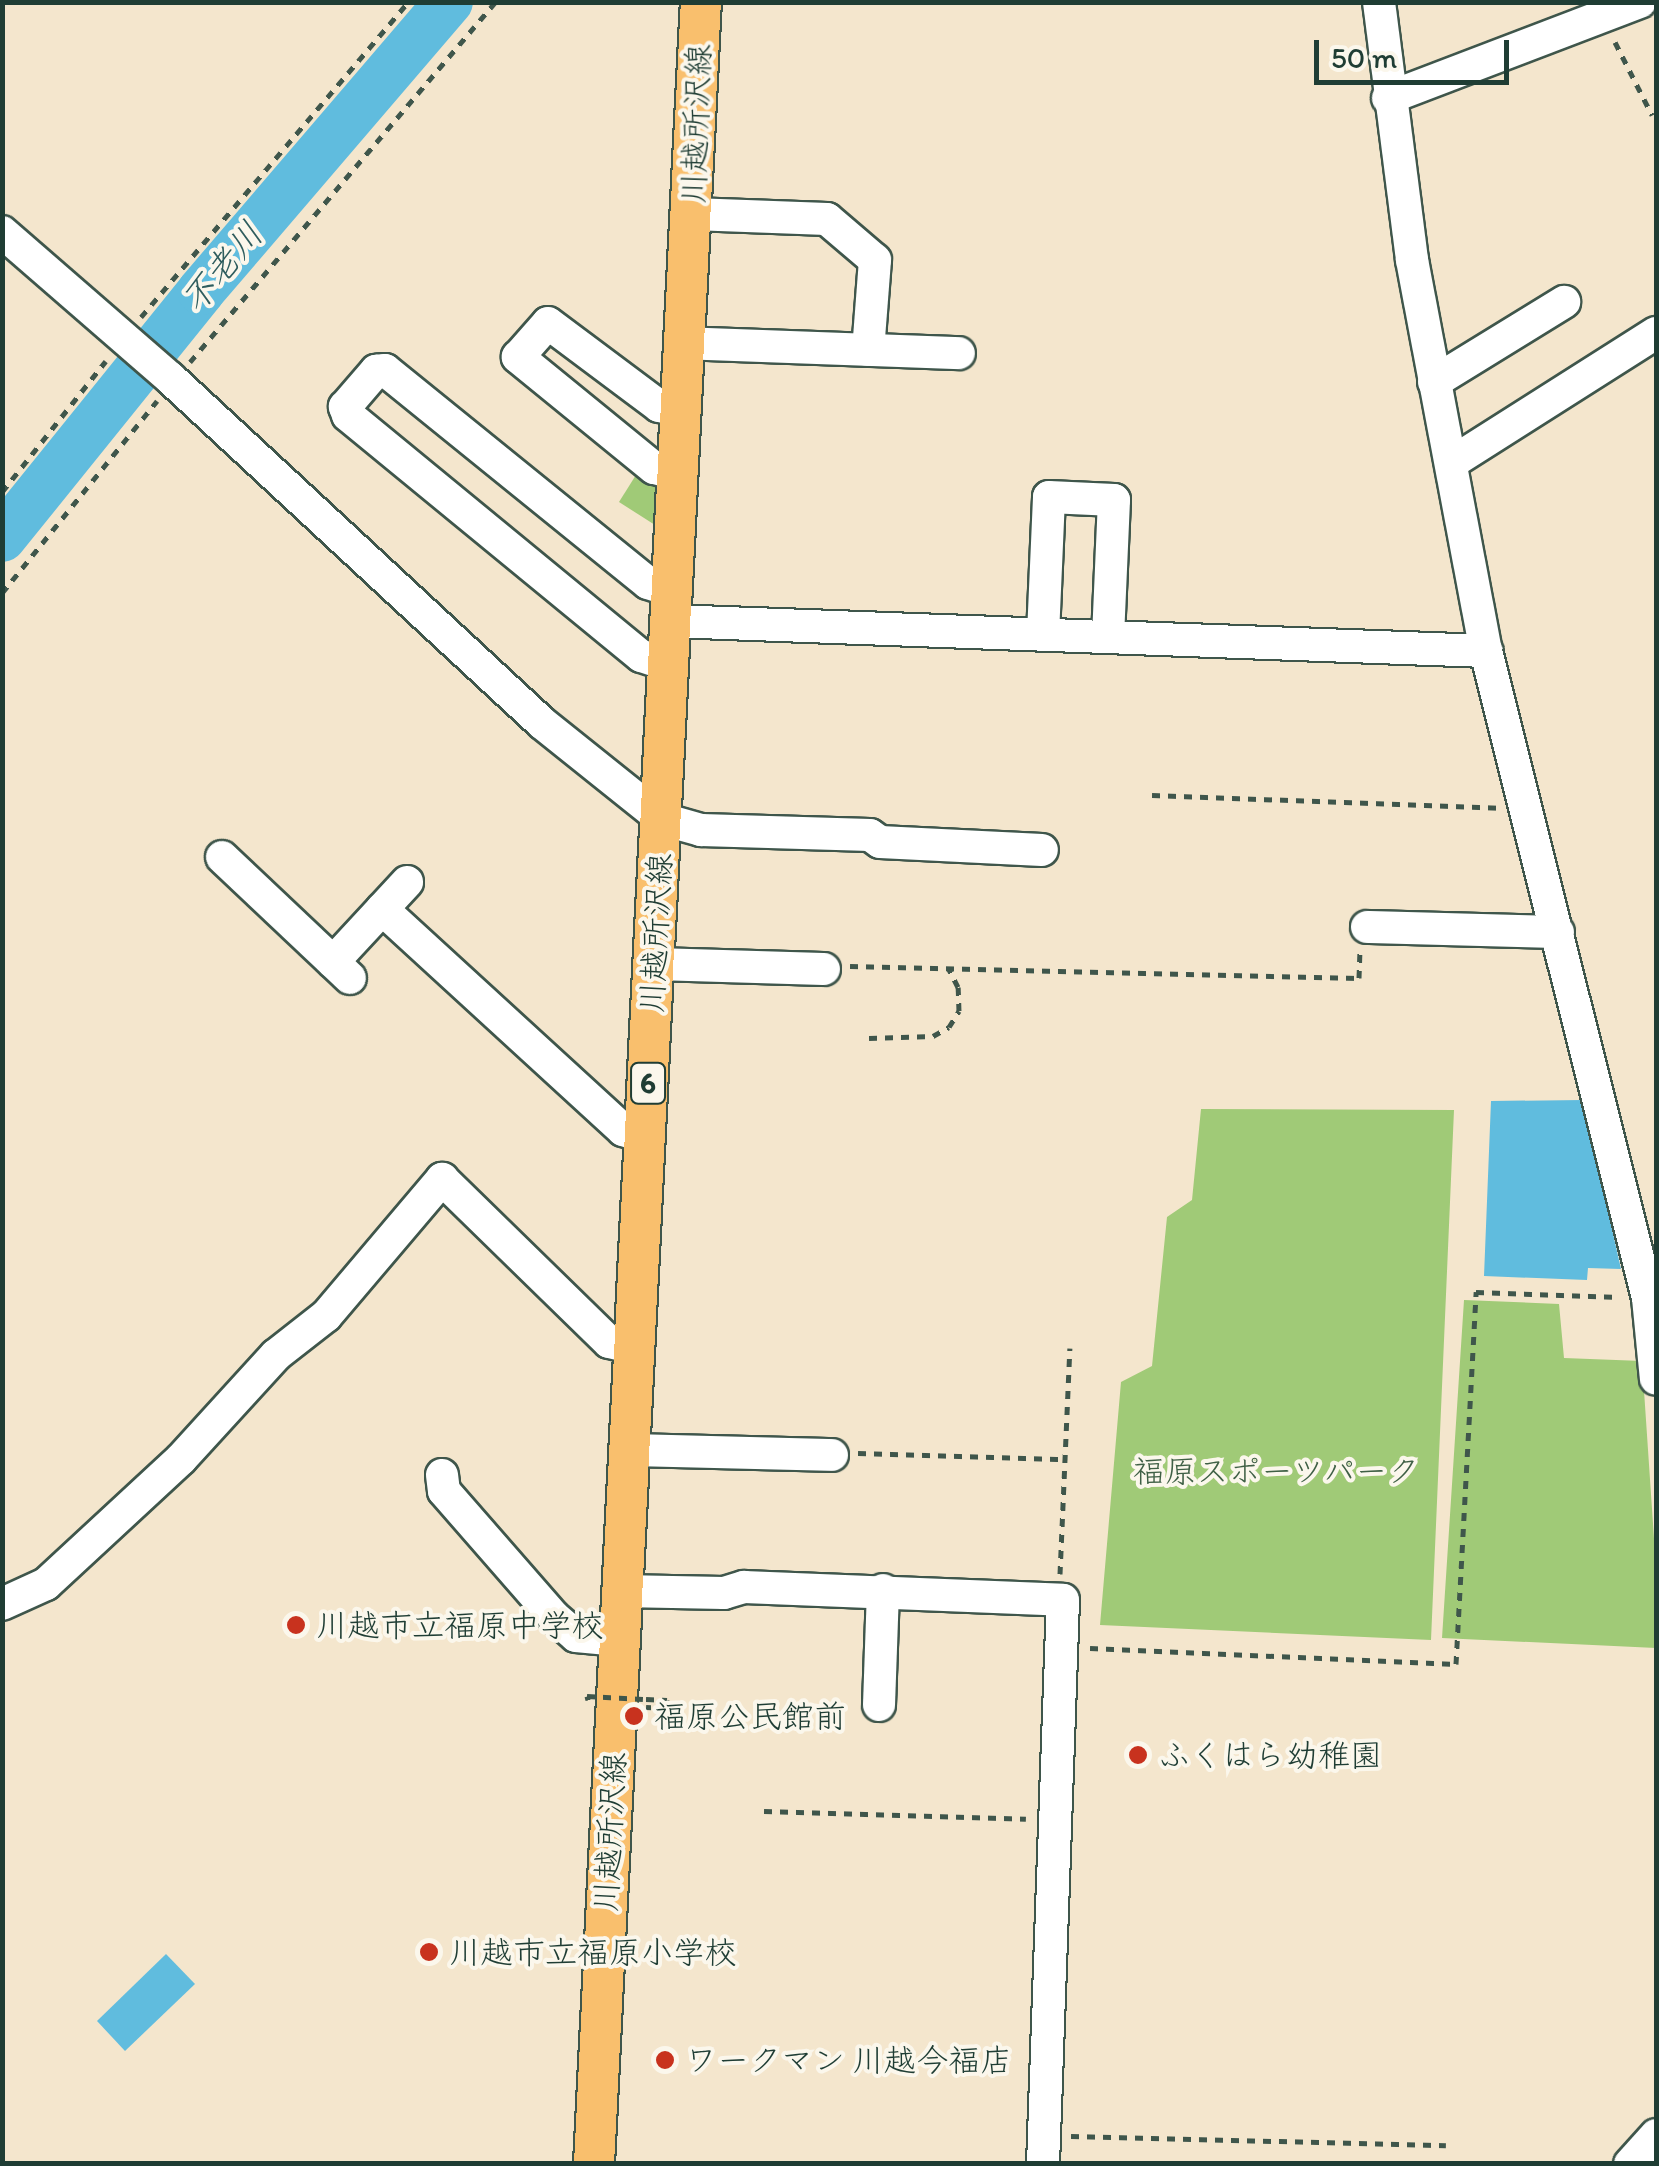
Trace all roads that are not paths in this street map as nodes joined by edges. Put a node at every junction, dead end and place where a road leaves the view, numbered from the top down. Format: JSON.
{"nodes":[{"id":1,"x":701,"y":2,"type":"edge"},
{"id":2,"x":1379,"y":2,"type":"edge"},
{"id":3,"x":1640,"y":2,"type":"edge"},
{"id":4,"x":1388,"y":98,"type":"junction"},
{"id":5,"x":692,"y":214,"type":"junction"},
{"id":6,"x":2,"y":232,"type":"edge"},
{"id":7,"x":1564,"y":302,"type":"dead end"},
{"id":8,"x":1656,"y":333,"type":"edge"},
{"id":9,"x":682,"y":343,"type":"junction"},
{"id":10,"x":868,"y":350,"type":"junction"},
{"id":11,"x":960,"y":353,"type":"dead end"},
{"id":12,"x":1434,"y":382,"type":"junction"},
{"id":13,"x":678,"y":408,"type":"junction"},
{"id":14,"x":1451,"y":463,"type":"junction"},
{"id":15,"x":677,"y":474,"type":"junction"},
{"id":16,"x":672,"y":606,"type":"junction"},
{"id":17,"x":1044,"y":634,"type":"junction"},
{"id":18,"x":1108,"y":637,"type":"junction"},
{"id":19,"x":1486,"y":651,"type":"junction"},
{"id":20,"x":669,"y":666,"type":"junction"},
{"id":21,"x":662,"y":819,"type":"junction"},
{"id":22,"x":1042,"y":850,"type":"dead end"},
{"id":23,"x":222,"y":857,"type":"dead end"},
{"id":24,"x":407,"y":882,"type":"dead end"},
{"id":25,"x":382,"y":910,"type":"junction"},
{"id":26,"x":1367,"y":928,"type":"road end"},
{"id":27,"x":1558,"y":932,"type":"junction"},
{"id":28,"x":655,"y":964,"type":"junction"},
{"id":29,"x":824,"y":969,"type":"road end"},
{"id":30,"x":645,"y":1137,"type":"junction"},
{"id":31,"x":635,"y":1348,"type":"junction"},
{"id":32,"x":1656,"y":1379,"type":"edge"},
{"id":33,"x":628,"y":1450,"type":"junction"},
{"id":34,"x":832,"y":1455,"type":"road end"},
{"id":35,"x":442,"y":1475,"type":"dead end"},
{"id":36,"x":883,"y":1590,"type":"junction"},
{"id":37,"x":621,"y":1591,"type":"junction"},
{"id":38,"x":2,"y":1604,"type":"edge"},
{"id":39,"x":619,"y":1640,"type":"junction"},
{"id":40,"x":878,"y":1706,"type":"dead end"},
{"id":41,"x":1656,"y":2135,"type":"edge"},
{"id":42,"x":1043,"y":2150,"type":"edge"},
{"id":43,"x":594,"y":2164,"type":"edge"},
{"id":44,"x":1630,"y":2164,"type":"edge"}],
"edges":[{"from":1,"to":5,"type":"main road","name":"川越所沢線","number":"6"},
{"from":2,"to":4,"type":"street"},
{"from":3,"to":4,"type":"street"},
{"from":4,"to":12,"type":"street"},
{"from":5,"to":9,"type":"main road","name":"川越所沢線","number":"6"},
{"from":5,"to":10,"type":"street"},
{"from":6,"to":21,"type":"street"},
{"from":7,"to":12,"type":"street"},
{"from":8,"to":14,"type":"street"},
{"from":9,"to":10,"type":"street"},
{"from":9,"to":13,"type":"main road","name":"川越所沢線","number":"6"},
{"from":10,"to":11,"type":"street"},
{"from":12,"to":14,"type":"street"},
{"from":13,"to":15,"type":"main road","name":"川越所沢線","number":"6"},
{"from":13,"to":15,"type":"street"},
{"from":14,"to":19,"type":"street"},
{"from":15,"to":16,"type":"main road","name":"川越所沢線","number":"6"},
{"from":16,"to":17,"type":"street"},
{"from":16,"to":20,"type":"main road","name":"川越所沢線","number":"6"},
{"from":16,"to":20,"type":"street"},
{"from":17,"to":18,"type":"street"},
{"from":17,"to":18,"type":"street"},
{"from":18,"to":19,"type":"street"},
{"from":19,"to":27,"type":"street"},
{"from":20,"to":21,"type":"main road","name":"川越所沢線","number":"6"},
{"from":21,"to":22,"type":"street"},
{"from":21,"to":28,"type":"main road","name":"川越所沢線","number":"6"},
{"from":23,"to":25,"type":"street"},
{"from":24,"to":25,"type":"street"},
{"from":25,"to":30,"type":"street"},
{"from":26,"to":27,"type":"street"},
{"from":27,"to":32,"type":"street"},
{"from":28,"to":29,"type":"street"},
{"from":28,"to":30,"type":"main road","name":"川越所沢線","number":"6"},
{"from":30,"to":31,"type":"main road","name":"川越所沢線","number":"6"},
{"from":31,"to":33,"type":"main road","name":"川越所沢線","number":"6"},
{"from":31,"to":38,"type":"street"},
{"from":33,"to":34,"type":"street"},
{"from":33,"to":37,"type":"main road","name":"川越所沢線","number":"6"},
{"from":35,"to":39,"type":"street"},
{"from":36,"to":37,"type":"street"},
{"from":36,"to":40,"type":"street"},
{"from":36,"to":42,"type":"street"},
{"from":37,"to":39,"type":"main road","name":"川越所沢線","number":"6"},
{"from":39,"to":43,"type":"main road","name":"川越所沢線","number":"6"},
{"from":41,"to":44,"type":"street"}]}
